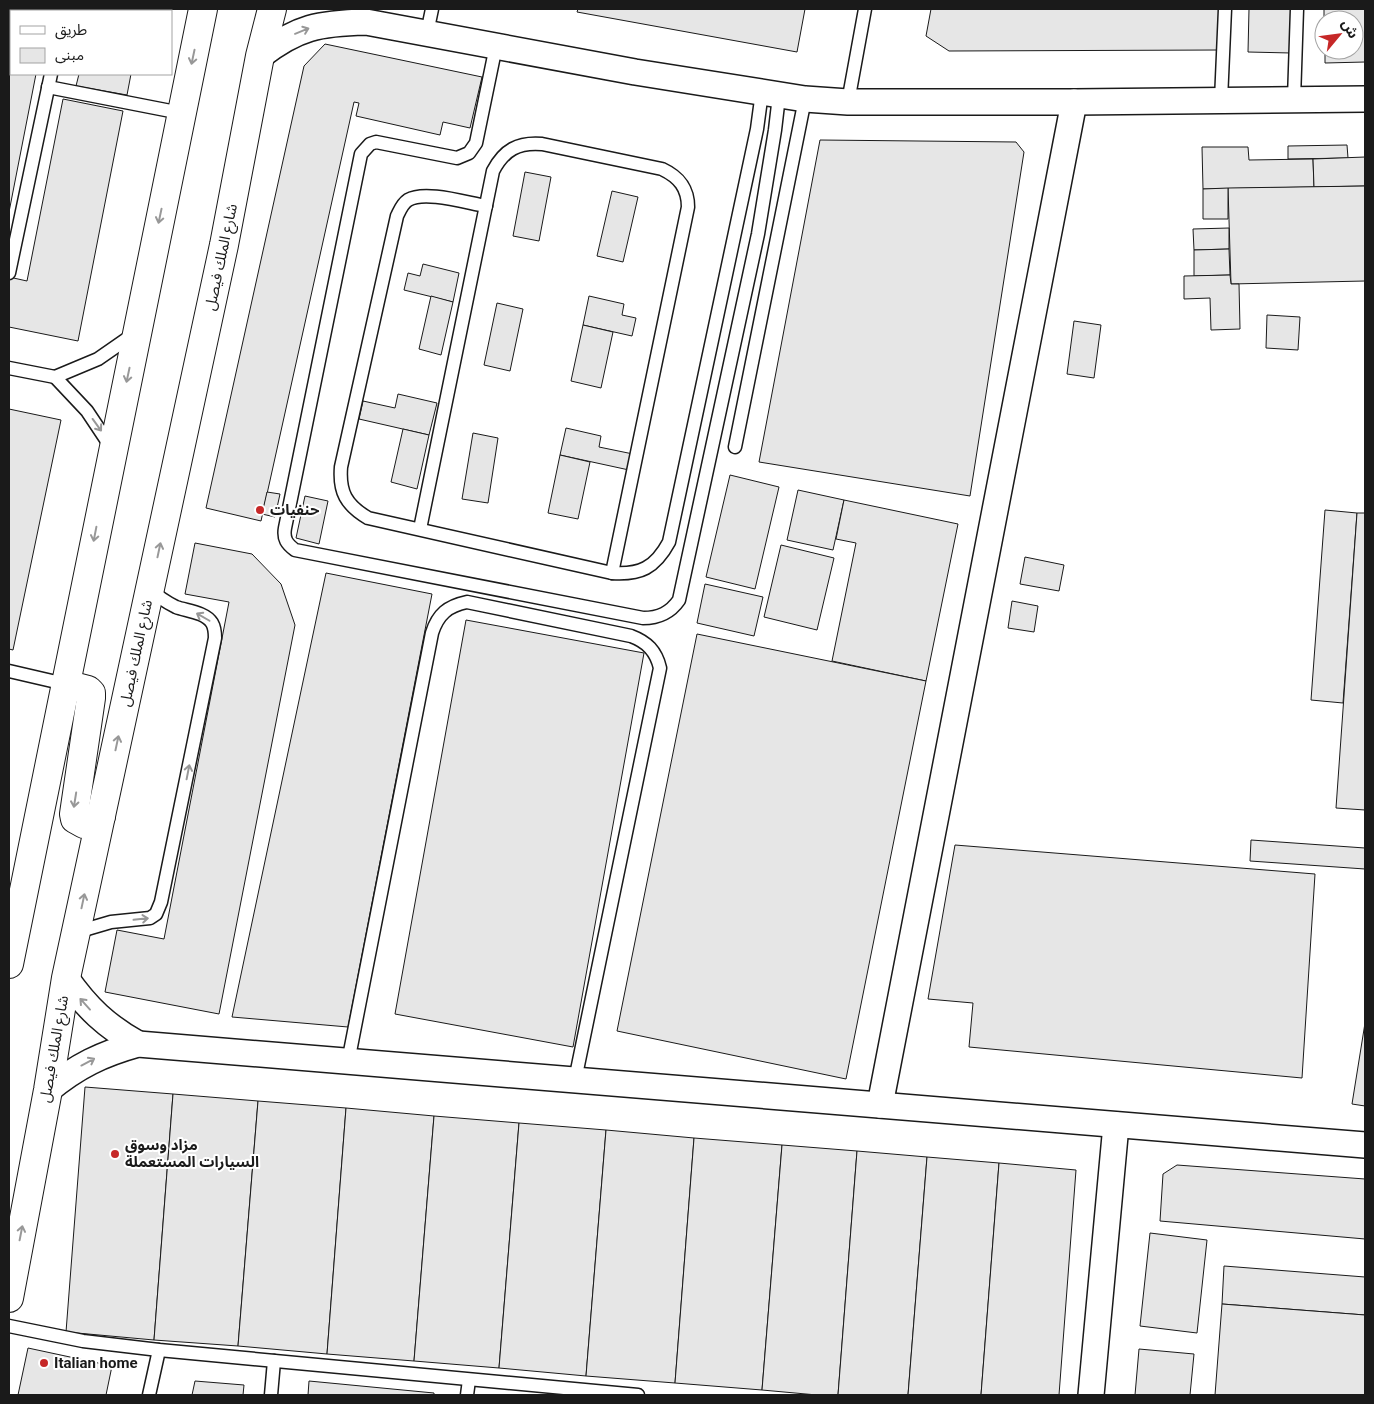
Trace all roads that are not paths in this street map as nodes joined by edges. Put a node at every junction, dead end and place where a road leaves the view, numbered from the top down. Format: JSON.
{"nodes":[{"id":1,"x":203,"y":9,"type":"edge"},
{"id":2,"x":272,"y":9,"type":"edge"},
{"id":3,"x":338,"y":9,"type":"edge"},
{"id":4,"x":432,"y":9,"type":"edge"},
{"id":5,"x":865,"y":9,"type":"edge"},
{"id":6,"x":1225,"y":9,"type":"edge"},
{"id":7,"x":1297,"y":9,"type":"edge"},
{"id":8,"x":366,"y":22,"type":"junction"},
{"id":9,"x":427,"y":33,"type":"junction"},
{"id":10,"x":496,"y":46,"type":"junction"},
{"id":11,"x":260,"y":56,"type":"junction"},
{"id":12,"x":51,"y":75,"type":"edge"},
{"id":13,"x":48,"y":87,"type":"junction"},
{"id":14,"x":770,"y":94,"type":"junction"},
{"id":15,"x":805,"y":99,"type":"junction"},
{"id":16,"x":1365,"y":99,"type":"edge"},
{"id":17,"x":1221,"y":100,"type":"junction"},
{"id":18,"x":1294,"y":100,"type":"junction"},
{"id":19,"x":848,"y":102,"type":"junction"},
{"id":20,"x":1074,"y":102,"type":"junction"},
{"id":21,"x":181,"y":113,"type":"junction"},
{"id":22,"x":486,"y":206,"type":"junction"},
{"id":23,"x":9,"y":273,"type":"edge"},
{"id":24,"x":136,"y":333,"type":"junction"},
{"id":25,"x":9,"y":368,"type":"edge"},
{"id":26,"x":55,"y":377,"type":"junction"},
{"id":27,"x":112,"y":448,"type":"junction"},
{"id":28,"x":735,"y":448,"type":"dead end"},
{"id":29,"x":420,"y":529,"type":"junction"},
{"id":30,"x":612,"y":573,"type":"junction"},
{"id":31,"x":150,"y":589,"type":"junction"},
{"id":32,"x":9,"y":671,"type":"edge"},
{"id":33,"x":65,"y":684,"type":"junction"},
{"id":34,"x":102,"y":816,"type":"junction"},
{"id":35,"x":18,"y":888,"type":"edge"},
{"id":36,"x":77,"y":932,"type":"junction"},
{"id":37,"x":9,"y":964,"type":"edge"},
{"id":38,"x":66,"y":978,"type":"junction"},
{"id":39,"x":138,"y":1044,"type":"junction"},
{"id":40,"x":348,"y":1062,"type":"junction"},
{"id":41,"x":575,"y":1080,"type":"junction"},
{"id":42,"x":48,"y":1090,"type":"junction"},
{"id":43,"x":880,"y":1105,"type":"junction"},
{"id":44,"x":1116,"y":1125,"type":"junction"},
{"id":45,"x":1365,"y":1145,"type":"edge"},
{"id":46,"x":9,"y":1298,"type":"edge"},
{"id":47,"x":9,"y":1326,"type":"edge"},
{"id":48,"x":159,"y":1350,"type":"junction"},
{"id":49,"x":274,"y":1361,"type":"junction"},
{"id":50,"x":469,"y":1380,"type":"junction"},
{"id":51,"x":149,"y":1395,"type":"edge"},
{"id":52,"x":271,"y":1395,"type":"edge"},
{"id":53,"x":467,"y":1395,"type":"edge"},
{"id":54,"x":638,"y":1395,"type":"edge"},
{"id":55,"x":1091,"y":1395,"type":"edge"}],
"edges":[{"from":1,"to":21,"type":"main road","one_way":true},
{"from":2,"to":11,"type":"main road","name":"شارع الملك فيصل"},
{"from":3,"to":8,"type":"street"},
{"from":4,"to":9,"type":"lane"},
{"from":5,"to":19,"type":"lane"},
{"from":6,"to":17,"type":"lane"},
{"from":7,"to":18,"type":"lane"},
{"from":8,"to":9,"type":"street"},
{"from":11,"to":8,"type":"street","one_way":true},
{"from":9,"to":10,"type":"street"},
{"from":10,"to":14,"type":"street"},
{"from":10,"to":14,"type":"lane"},
{"from":31,"to":11,"type":"main road","name":"شارع الملك فيصل","one_way":true},
{"from":12,"to":13,"type":"lane"},
{"from":13,"to":21,"type":"lane"},
{"from":13,"to":23,"type":"lane"},
{"from":14,"to":15,"type":"street"},
{"from":14,"to":30,"type":"lane"},
{"from":15,"to":19,"type":"street"},
{"from":15,"to":28,"type":"lane"},
{"from":16,"to":18,"type":"street"},
{"from":17,"to":18,"type":"street"},
{"from":17,"to":20,"type":"street"},
{"from":19,"to":20,"type":"street"},
{"from":20,"to":43,"type":"street"},
{"from":21,"to":24,"type":"main road","one_way":true},
{"from":22,"to":29,"type":"lane"},
{"from":22,"to":29,"type":"lane"},
{"from":22,"to":30,"type":"lane"},
{"from":24,"to":26,"type":"lane"},
{"from":24,"to":27,"type":"main road","one_way":true},
{"from":25,"to":26,"type":"lane"},
{"from":26,"to":27,"type":"lane","one_way":true},
{"from":27,"to":33,"type":"main road","one_way":true},
{"from":29,"to":30,"type":"lane"},
{"from":34,"to":31,"type":"main road","name":"شارع الملك فيصل","one_way":true},
{"from":36,"to":31,"type":"lane","one_way":true},
{"from":32,"to":33,"type":"lane"},
{"from":33,"to":34,"type":"main road","one_way":true},
{"from":33,"to":35,"type":"main road"},
{"from":36,"to":34,"type":"main road","name":"شارع الملك فيصل","one_way":true},
{"from":35,"to":37,"type":"main road"},
{"from":36,"to":38,"type":"main road","name":"شارع الملك فيصل"},
{"from":39,"to":38,"type":"street","one_way":true},
{"from":38,"to":42,"type":"main road","name":"شارع الملك فيصل"},
{"from":39,"to":40,"type":"street"},
{"from":42,"to":39,"type":"street","one_way":true},
{"from":40,"to":41,"type":"street"},
{"from":40,"to":41,"type":"lane"},
{"from":41,"to":43,"type":"street"},
{"from":46,"to":42,"type":"main road","name":"شارع الملك فيصل","one_way":true},
{"from":43,"to":44,"type":"street"},
{"from":44,"to":45,"type":"street"},
{"from":44,"to":55,"type":"street"},
{"from":47,"to":48,"type":"lane"},
{"from":48,"to":49,"type":"lane"},
{"from":48,"to":51,"type":"lane"},
{"from":49,"to":50,"type":"lane"},
{"from":49,"to":52,"type":"lane"},
{"from":50,"to":53,"type":"lane"},
{"from":50,"to":54,"type":"lane"}]}
